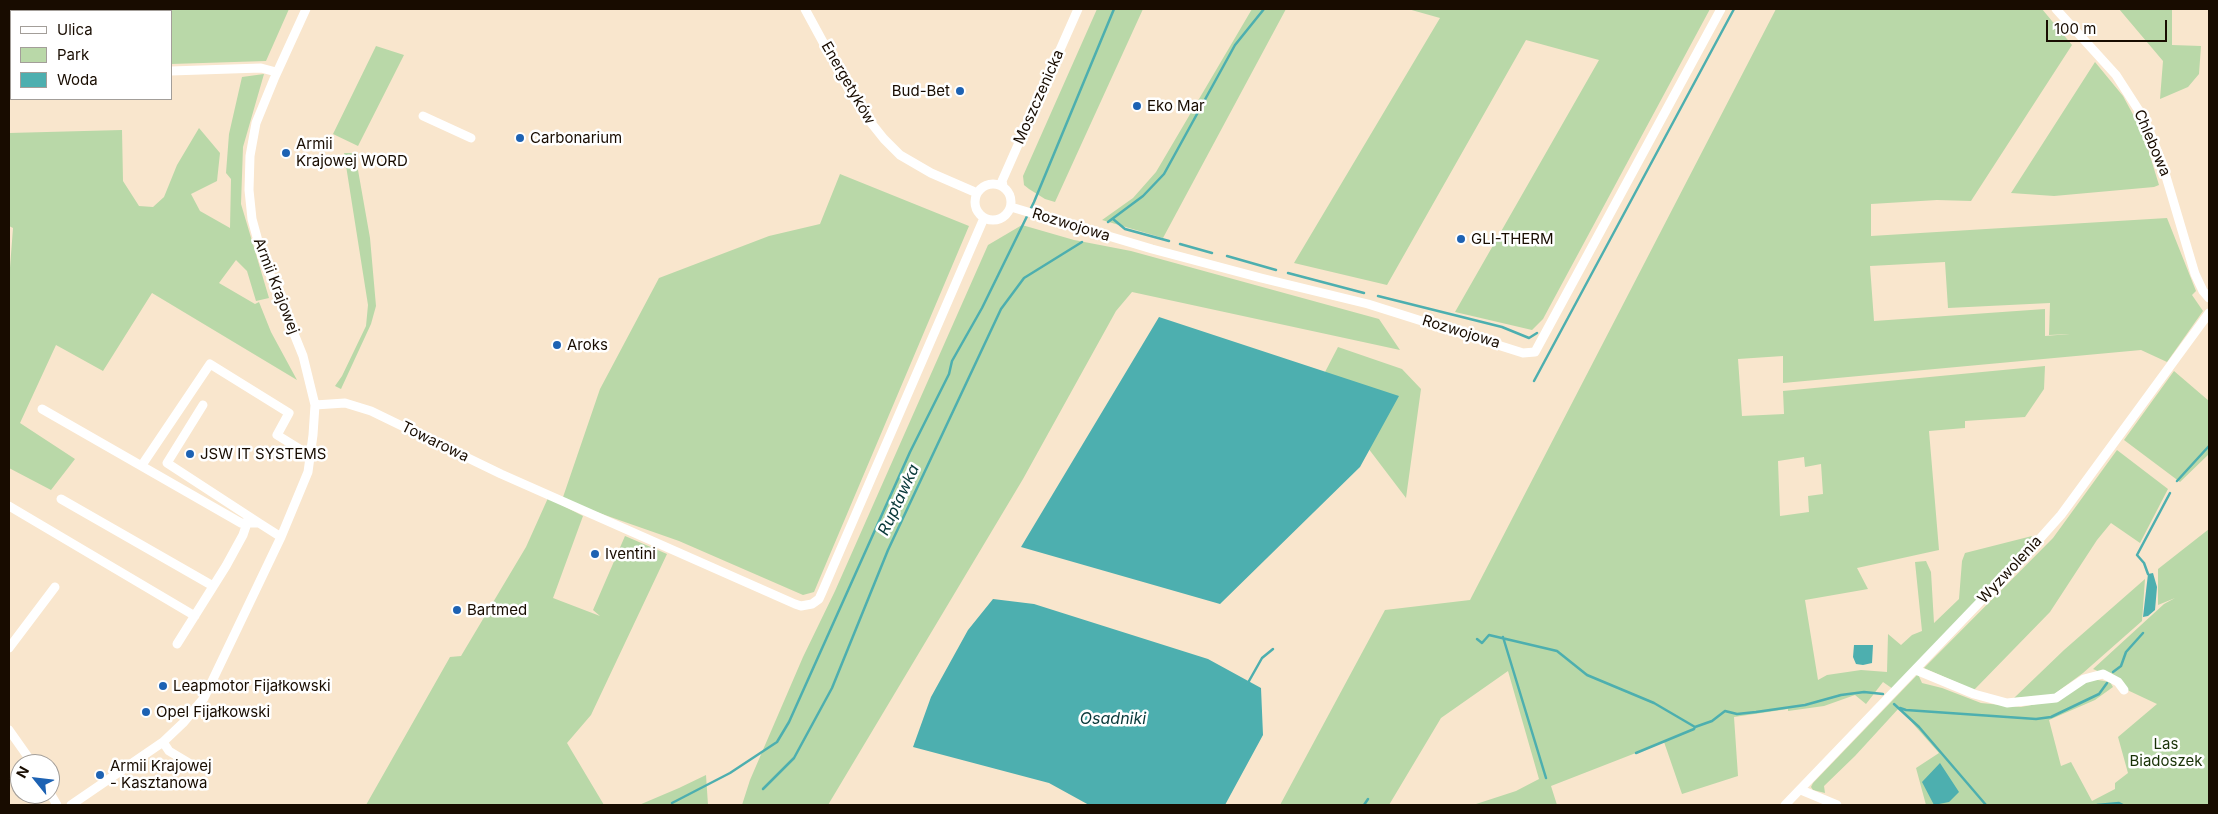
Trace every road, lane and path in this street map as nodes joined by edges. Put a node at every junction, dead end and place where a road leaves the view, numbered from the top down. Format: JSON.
{"nodes":[{"id":1,"x":306,"y":9,"type":"edge"},
{"id":2,"x":804,"y":9,"type":"edge"},
{"id":3,"x":1078,"y":9,"type":"edge"},
{"id":4,"x":1721,"y":9,"type":"edge"},
{"id":5,"x":2056,"y":9,"type":"edge"},
{"id":6,"x":172,"y":71,"type":"edge"},
{"id":7,"x":276,"y":72,"type":"junction"},
{"id":8,"x":423,"y":116,"type":"dead end"},
{"id":9,"x":471,"y":138,"type":"dead end"},
{"id":10,"x":1003,"y":186,"type":"junction"},
{"id":11,"x":977,"y":193,"type":"junction"},
{"id":12,"x":1011,"y":207,"type":"junction"},
{"id":13,"x":984,"y":218,"type":"junction"},
{"id":14,"x":2209,"y":298,"type":"edge"},
{"id":15,"x":2209,"y":313,"type":"edge"},
{"id":16,"x":203,"y":405,"type":"dead end"},
{"id":17,"x":314,"y":405,"type":"junction"},
{"id":18,"x":42,"y":409,"type":"dead end"},
{"id":19,"x":311,"y":456,"type":"junction"},
{"id":20,"x":142,"y":465,"type":"junction"},
{"id":21,"x":60,"y":499,"type":"dead end"},
{"id":22,"x":9,"y":506,"type":"edge"},
{"id":23,"x":247,"y":523,"type":"junction"},
{"id":24,"x":259,"y":523,"type":"junction"},
{"id":25,"x":281,"y":537,"type":"junction"},
{"id":26,"x":213,"y":586,"type":"junction"},
{"id":27,"x":55,"y":587,"type":"dead end"},
{"id":28,"x":194,"y":616,"type":"junction"},
{"id":29,"x":177,"y":644,"type":"dead end"},
{"id":30,"x":9,"y":648,"type":"edge"},
{"id":31,"x":1916,"y":670,"type":"junction"},
{"id":32,"x":2124,"y":690,"type":"dead end"},
{"id":33,"x":9,"y":730,"type":"edge"},
{"id":34,"x":163,"y":742,"type":"junction"},
{"id":35,"x":26,"y":754,"type":"edge"},
{"id":36,"x":194,"y":766,"type":"dead end"},
{"id":37,"x":1801,"y":790,"type":"junction"},
{"id":38,"x":71,"y":805,"type":"edge"},
{"id":39,"x":1785,"y":805,"type":"edge"},
{"id":40,"x":1837,"y":805,"type":"edge"}],
"edges":[{"from":1,"to":7,"type":"street","name":"Armii Krajowej"},
{"from":2,"to":11,"type":"street","name":"Energetyków"},
{"from":3,"to":10,"type":"street","name":"Moszczenicka"},
{"from":4,"to":12,"type":"street","name":"Rozwojowa"},
{"from":5,"to":14,"type":"street","name":"Chlebowa"},
{"from":6,"to":7,"type":"street"},
{"from":7,"to":17,"type":"street","name":"Armii Krajowej"},
{"from":8,"to":9,"type":"street"},
{"from":10,"to":11,"type":"street"},
{"from":10,"to":12,"type":"street"},
{"from":11,"to":13,"type":"street"},
{"from":12,"to":13,"type":"street"},
{"from":13,"to":17,"type":"street","name":"Towarowa"},
{"from":15,"to":31,"type":"street","name":"Wyzwolenia"},
{"from":16,"to":24,"type":"street"},
{"from":17,"to":19,"type":"street","name":"Armii Krajowej"},
{"from":18,"to":20,"type":"street"},
{"from":19,"to":20,"type":"street"},
{"from":19,"to":25,"type":"street","name":"Armii Krajowej"},
{"from":20,"to":23,"type":"street"},
{"from":21,"to":26,"type":"street"},
{"from":22,"to":28,"type":"street"},
{"from":23,"to":24,"type":"street"},
{"from":23,"to":26,"type":"street"},
{"from":24,"to":25,"type":"street"},
{"from":25,"to":34,"type":"street","name":"Armii Krajowej"},
{"from":26,"to":28,"type":"street"},
{"from":27,"to":30,"type":"street"},
{"from":28,"to":29,"type":"street"},
{"from":31,"to":32,"type":"street"},
{"from":31,"to":37,"type":"street","name":"Wyzwolenia"},
{"from":33,"to":35,"type":"street"},
{"from":34,"to":36,"type":"street"},
{"from":34,"to":38,"type":"street","name":"Armii Krajowej"},
{"from":37,"to":39,"type":"street","name":"Wyzwolenia"},
{"from":37,"to":40,"type":"street"}]}
